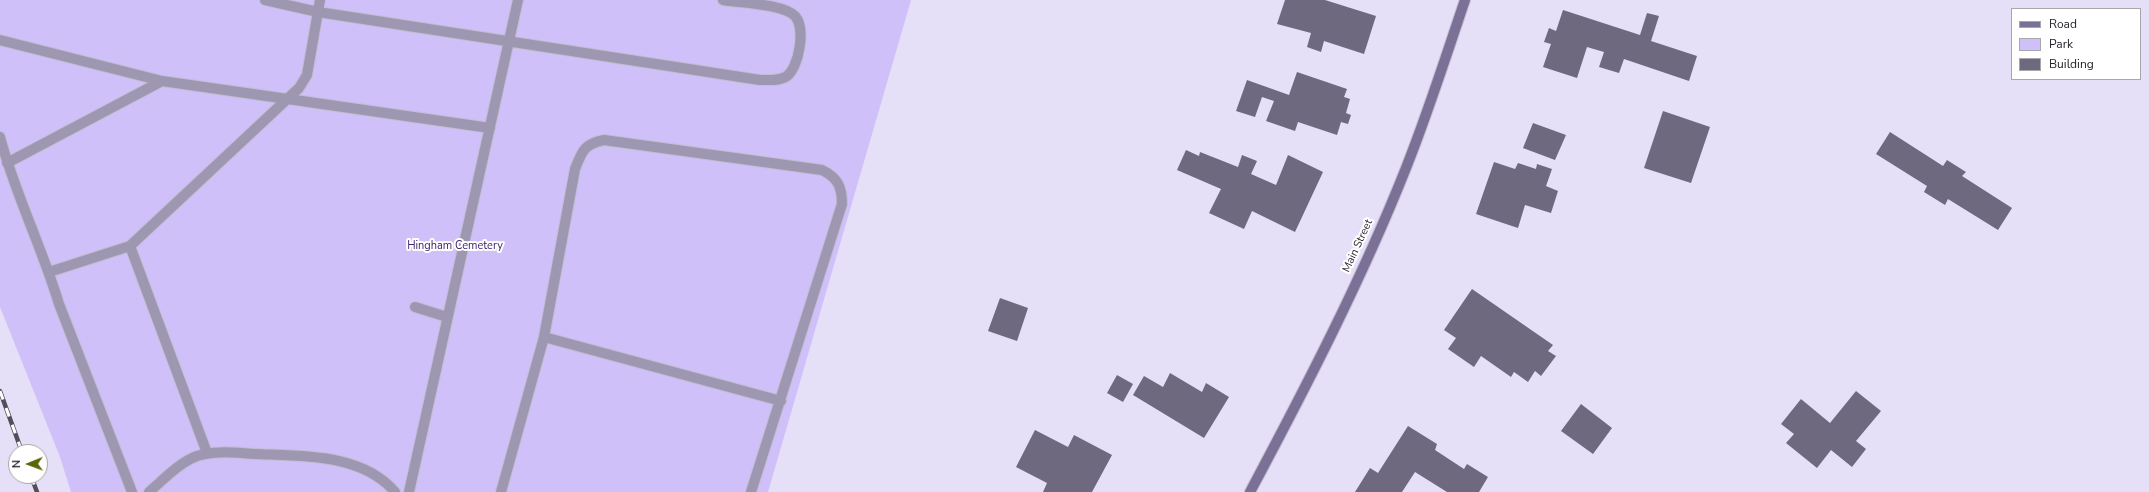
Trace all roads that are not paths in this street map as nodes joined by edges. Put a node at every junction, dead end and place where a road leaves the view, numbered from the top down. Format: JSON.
{"nodes":[{"id":1,"x":265,"y":0,"type":"edge"},
{"id":2,"x":320,"y":0,"type":"edge"},
{"id":3,"x":518,"y":0,"type":"edge"},
{"id":4,"x":723,"y":0,"type":"edge"},
{"id":5,"x":1465,"y":0,"type":"edge"},
{"id":6,"x":318,"y":12,"type":"junction"},
{"id":7,"x":0,"y":40,"type":"edge"},
{"id":8,"x":510,"y":42,"type":"junction"},
{"id":9,"x":162,"y":81,"type":"junction"},
{"id":10,"x":287,"y":99,"type":"junction"},
{"id":11,"x":490,"y":128,"type":"junction"},
{"id":12,"x":0,"y":137,"type":"edge"},
{"id":13,"x":7,"y":163,"type":"junction"},
{"id":14,"x":130,"y":246,"type":"junction"},
{"id":15,"x":49,"y":272,"type":"junction"},
{"id":16,"x":415,"y":308,"type":"dead end"},
{"id":17,"x":447,"y":317,"type":"junction"},
{"id":18,"x":544,"y":337,"type":"junction"},
{"id":19,"x":781,"y":401,"type":"junction"},
{"id":20,"x":206,"y":453,"type":"junction"},
{"id":21,"x":132,"y":492,"type":"edge"},
{"id":22,"x":148,"y":492,"type":"edge"},
{"id":23,"x":395,"y":492,"type":"edge"},
{"id":24,"x":409,"y":492,"type":"edge"},
{"id":25,"x":501,"y":492,"type":"edge"},
{"id":26,"x":751,"y":492,"type":"edge"},
{"id":27,"x":1250,"y":492,"type":"edge"}],
"edges":[{"from":1,"to":6,"type":"lane"},
{"from":2,"to":6,"type":"lane"},
{"from":3,"to":8,"type":"lane"},
{"from":4,"to":8,"type":"lane"},
{"from":5,"to":27,"type":"main road","name":"Main Street"},
{"from":6,"to":8,"type":"lane"},
{"from":6,"to":10,"type":"lane"},
{"from":7,"to":9,"type":"lane"},
{"from":8,"to":11,"type":"lane"},
{"from":9,"to":10,"type":"lane"},
{"from":9,"to":13,"type":"lane"},
{"from":10,"to":11,"type":"lane"},
{"from":10,"to":14,"type":"lane"},
{"from":11,"to":17,"type":"lane"},
{"from":12,"to":13,"type":"lane"},
{"from":13,"to":15,"type":"lane"},
{"from":14,"to":15,"type":"lane"},
{"from":14,"to":20,"type":"lane"},
{"from":15,"to":21,"type":"lane"},
{"from":16,"to":17,"type":"lane"},
{"from":17,"to":24,"type":"lane"},
{"from":18,"to":19,"type":"lane"},
{"from":18,"to":19,"type":"lane"},
{"from":18,"to":25,"type":"lane"},
{"from":19,"to":26,"type":"lane"},
{"from":20,"to":22,"type":"lane"},
{"from":20,"to":23,"type":"lane"}]}
